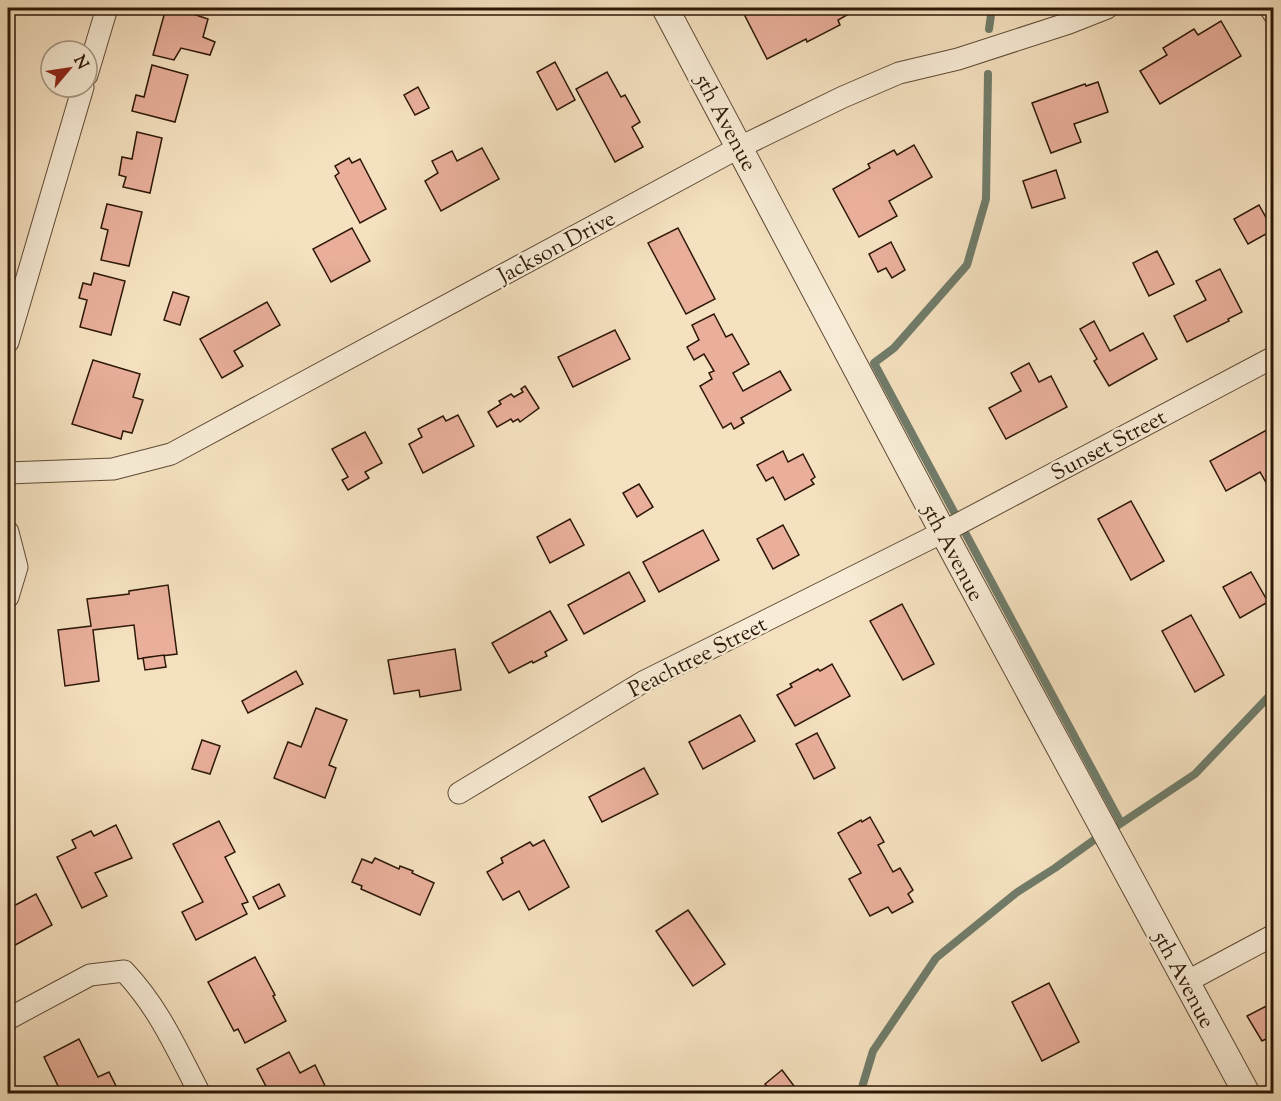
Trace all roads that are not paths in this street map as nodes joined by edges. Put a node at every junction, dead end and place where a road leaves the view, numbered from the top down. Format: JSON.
{"nodes":[{"id":1,"x":107,"y":8,"type":"edge"},
{"id":2,"x":665,"y":8,"type":"edge"},
{"id":3,"x":1107,"y":8,"type":"edge"},
{"id":4,"x":1270,"y":8,"type":"edge"},
{"id":5,"x":1274,"y":14,"type":"edge"},
{"id":6,"x":98,"y":39,"type":"edge"},
{"id":7,"x":79,"y":99,"type":"edge"},
{"id":8,"x":740,"y":147,"type":"junction"},
{"id":9,"x":8,"y":342,"type":"edge"},
{"id":10,"x":1274,"y":357,"type":"edge"},
{"id":11,"x":8,"y":473,"type":"edge"},
{"id":12,"x":8,"y":532,"type":"edge"},
{"id":13,"x":943,"y":532,"type":"junction"},
{"id":14,"x":8,"y":597,"type":"edge"},
{"id":15,"x":459,"y":793,"type":"dead end"},
{"id":16,"x":1274,"y":935,"type":"edge"},
{"id":17,"x":1186,"y":982,"type":"junction"},
{"id":18,"x":8,"y":1019,"type":"edge"},
{"id":19,"x":200,"y":1094,"type":"edge"},
{"id":20,"x":1247,"y":1094,"type":"edge"}],
"edges":[{"from":1,"to":6,"type":"street"},
{"from":2,"to":8,"type":"street","name":"5th Avenue"},
{"from":3,"to":8,"type":"street","name":"Jackson Drive"},
{"from":4,"to":5,"type":"street"},
{"from":7,"to":9,"type":"street"},
{"from":8,"to":11,"type":"street","name":"Jackson Drive"},
{"from":8,"to":13,"type":"street","name":"5th Avenue"},
{"from":10,"to":13,"type":"street","name":"Sunset Street"},
{"from":12,"to":14,"type":"street"},
{"from":13,"to":15,"type":"street","name":"Peachtree Street"},
{"from":13,"to":17,"type":"street","name":"5th Avenue"},
{"from":16,"to":17,"type":"street"},
{"from":17,"to":20,"type":"street","name":"5th Avenue"},
{"from":18,"to":19,"type":"street"}]}
